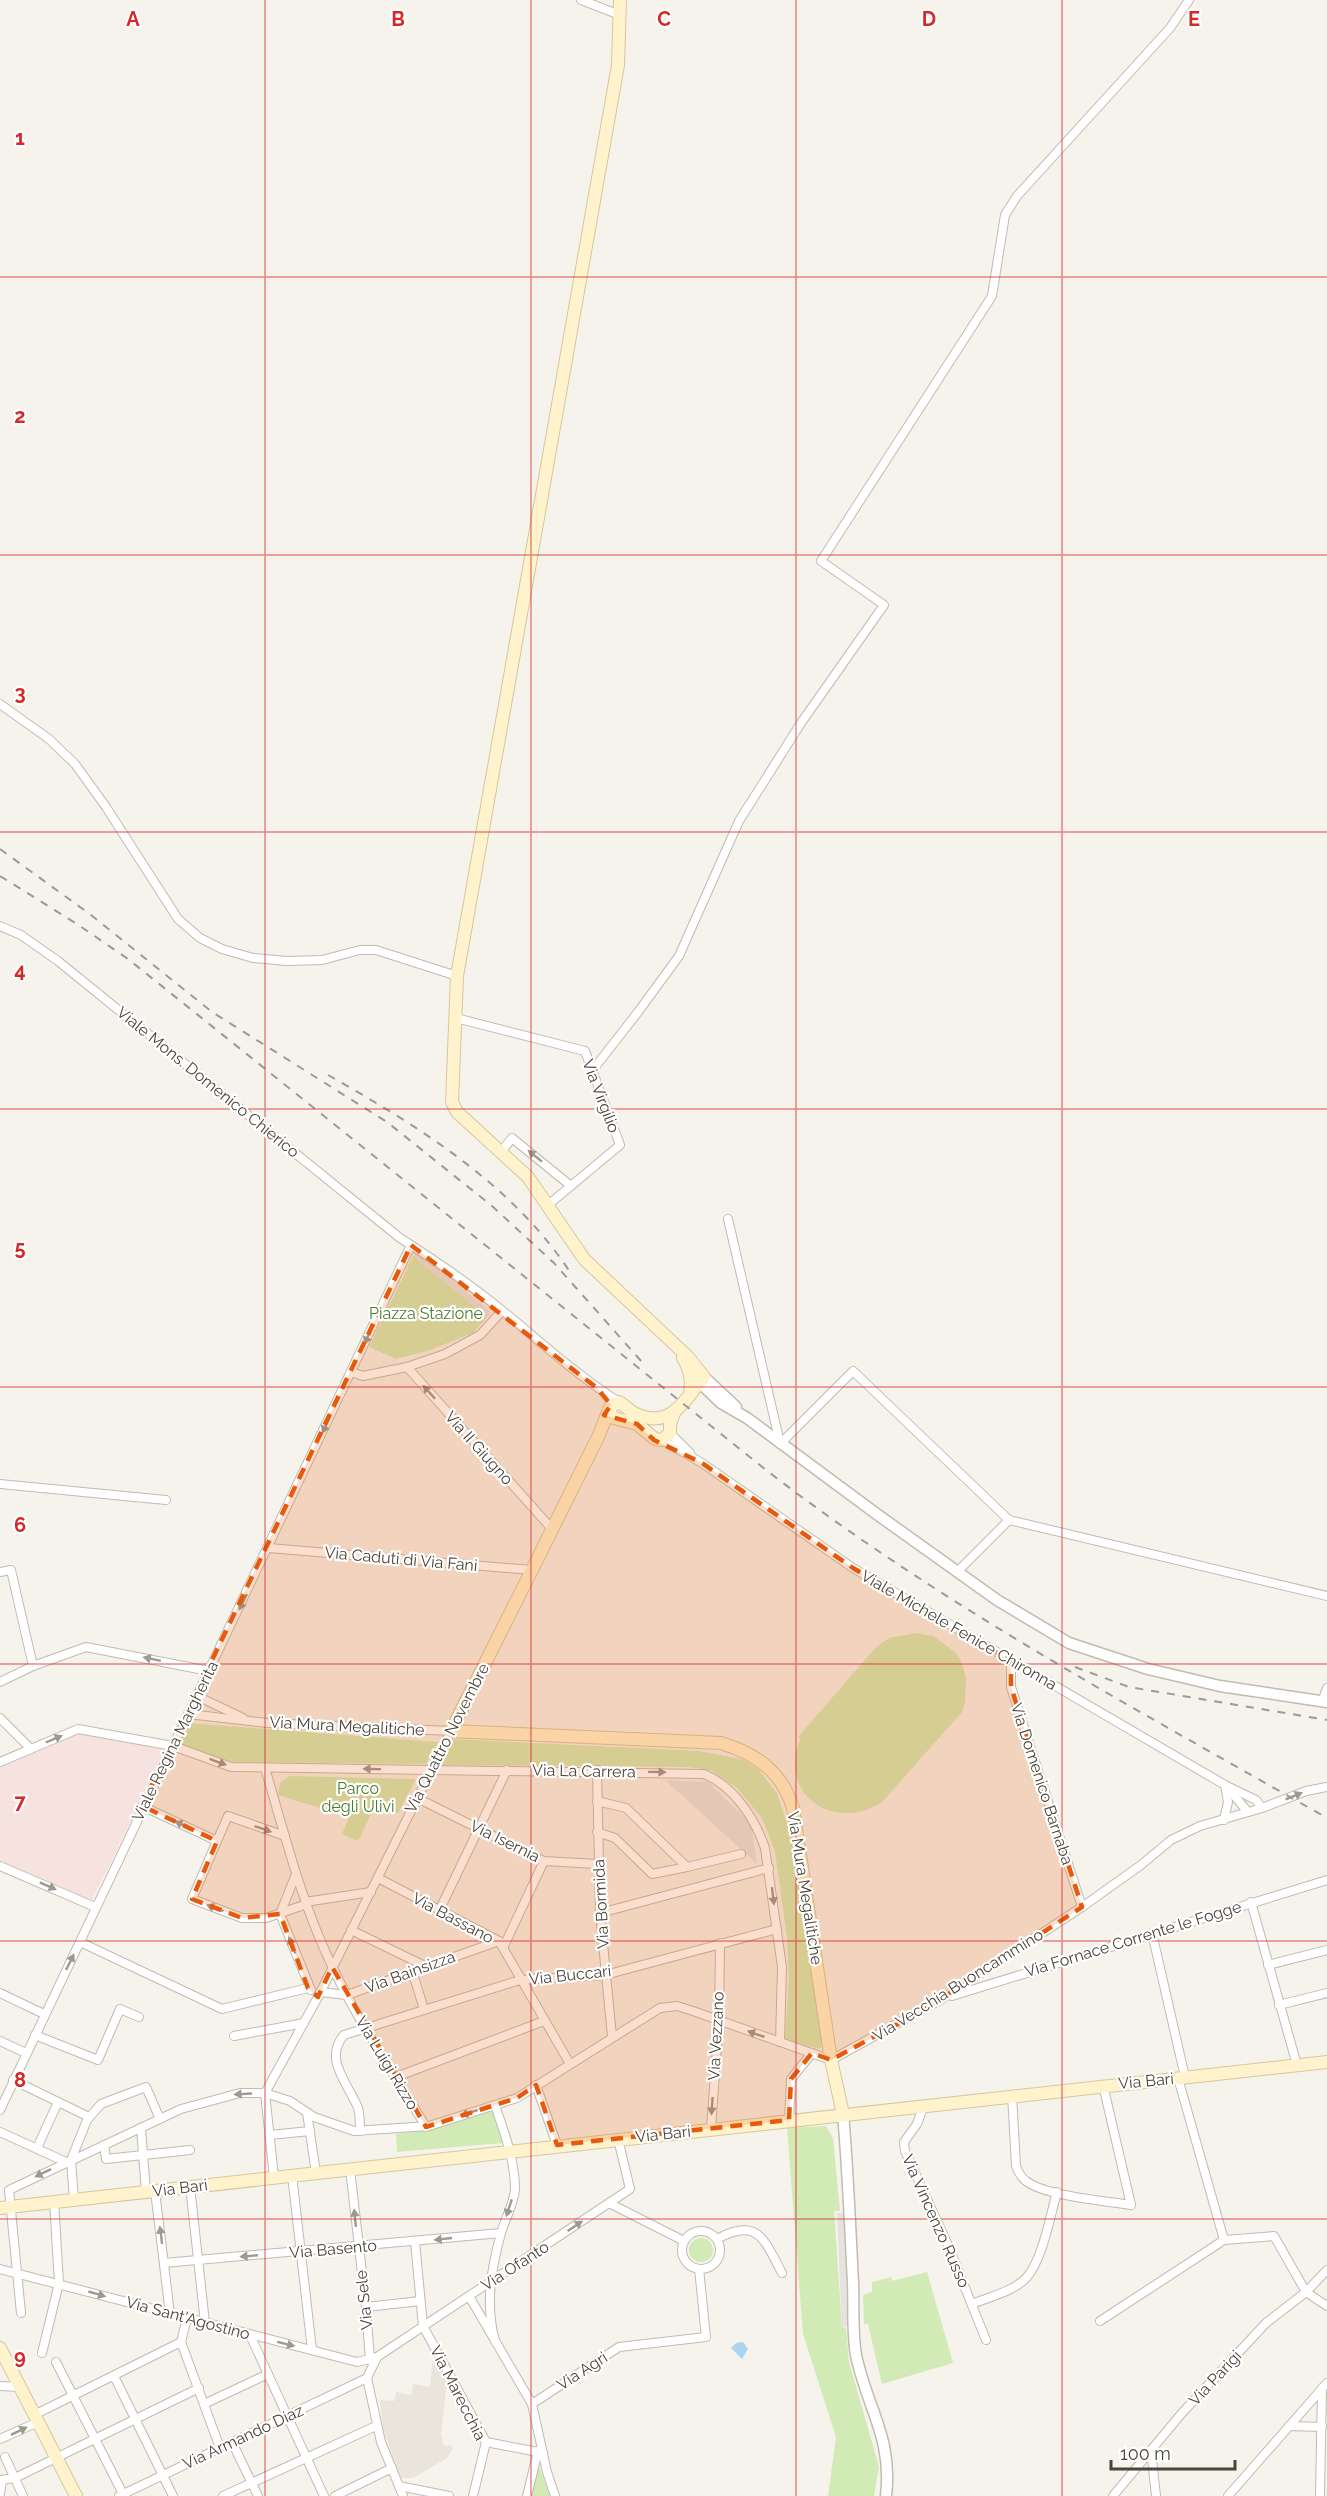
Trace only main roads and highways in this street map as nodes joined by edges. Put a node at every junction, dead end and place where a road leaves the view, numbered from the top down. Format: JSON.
{"nodes":[{"id":1,"x":620,"y":0,"type":"edge"},
{"id":2,"x":670,"y":1340,"type":"junction"},
{"id":3,"x":698,"y":1385,"type":"junction"},
{"id":4,"x":451,"y":1731,"type":"joint"},
{"id":5,"x":1327,"y":2062,"type":"edge"},
{"id":6,"x":843,"y":2114,"type":"junction"},
{"id":7,"x":6,"y":2207,"type":"edge"},
{"id":8,"x":0,"y":2348,"type":"edge"},
{"id":9,"x":76,"y":2496,"type":"edge"}],
"edges":[{"from":1,"to":2,"type":"main road"},
{"from":2,"to":3,"type":"main road"},
{"from":2,"to":3,"type":"main road"},
{"from":3,"to":4,"type":"main road","name":"Via Quattro Novembre"},
{"from":4,"to":6,"type":"main road","name":"Via Mura Megalitiche"},
{"from":5,"to":6,"type":"main road","name":"Via Bari"},
{"from":6,"to":7,"type":"main road","name":"Via Bari"},
{"from":8,"to":9,"type":"main road"}]}
